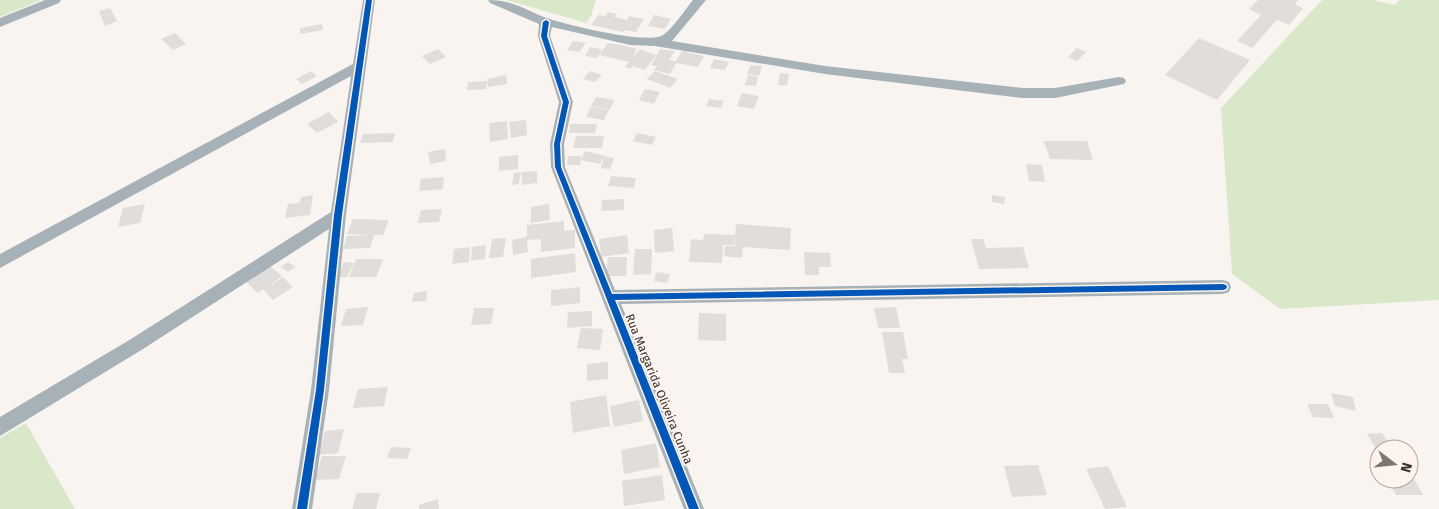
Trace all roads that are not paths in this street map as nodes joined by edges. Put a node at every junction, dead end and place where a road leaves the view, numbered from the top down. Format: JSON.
{"nodes":[{"id":1,"x":55,"y":0,"type":"edge"},
{"id":2,"x":368,"y":0,"type":"edge"},
{"id":3,"x":494,"y":0,"type":"edge"},
{"id":4,"x":700,"y":0,"type":"edge"},
{"id":5,"x":546,"y":22,"type":"junction"},
{"id":6,"x":0,"y":23,"type":"edge"},
{"id":7,"x":655,"y":42,"type":"junction"},
{"id":8,"x":360,"y":66,"type":"junction"},
{"id":9,"x":1120,"y":81,"type":"dead end"},
{"id":10,"x":338,"y":215,"type":"junction"},
{"id":11,"x":0,"y":262,"type":"edge"},
{"id":12,"x":1223,"y":287,"type":"dead end"},
{"id":13,"x":611,"y":297,"type":"junction"},
{"id":14,"x":0,"y":428,"type":"edge"},
{"id":15,"x":302,"y":509,"type":"edge"},
{"id":16,"x":694,"y":509,"type":"edge"}],
"edges":[{"from":1,"to":6,"type":"street"},
{"from":2,"to":8,"type":"street"},
{"from":3,"to":5,"type":"street"},
{"from":4,"to":7,"type":"street"},
{"from":5,"to":7,"type":"street"},
{"from":5,"to":13,"type":"street","name":"Rua Margarida Oliveira Cunha"},
{"from":7,"to":9,"type":"street"},
{"from":8,"to":10,"type":"street"},
{"from":8,"to":11,"type":"street"},
{"from":10,"to":14,"type":"street"},
{"from":10,"to":15,"type":"street"},
{"from":12,"to":13,"type":"street"},
{"from":13,"to":16,"type":"street","name":"Rua Margarida Oliveira Cunha"}]}
